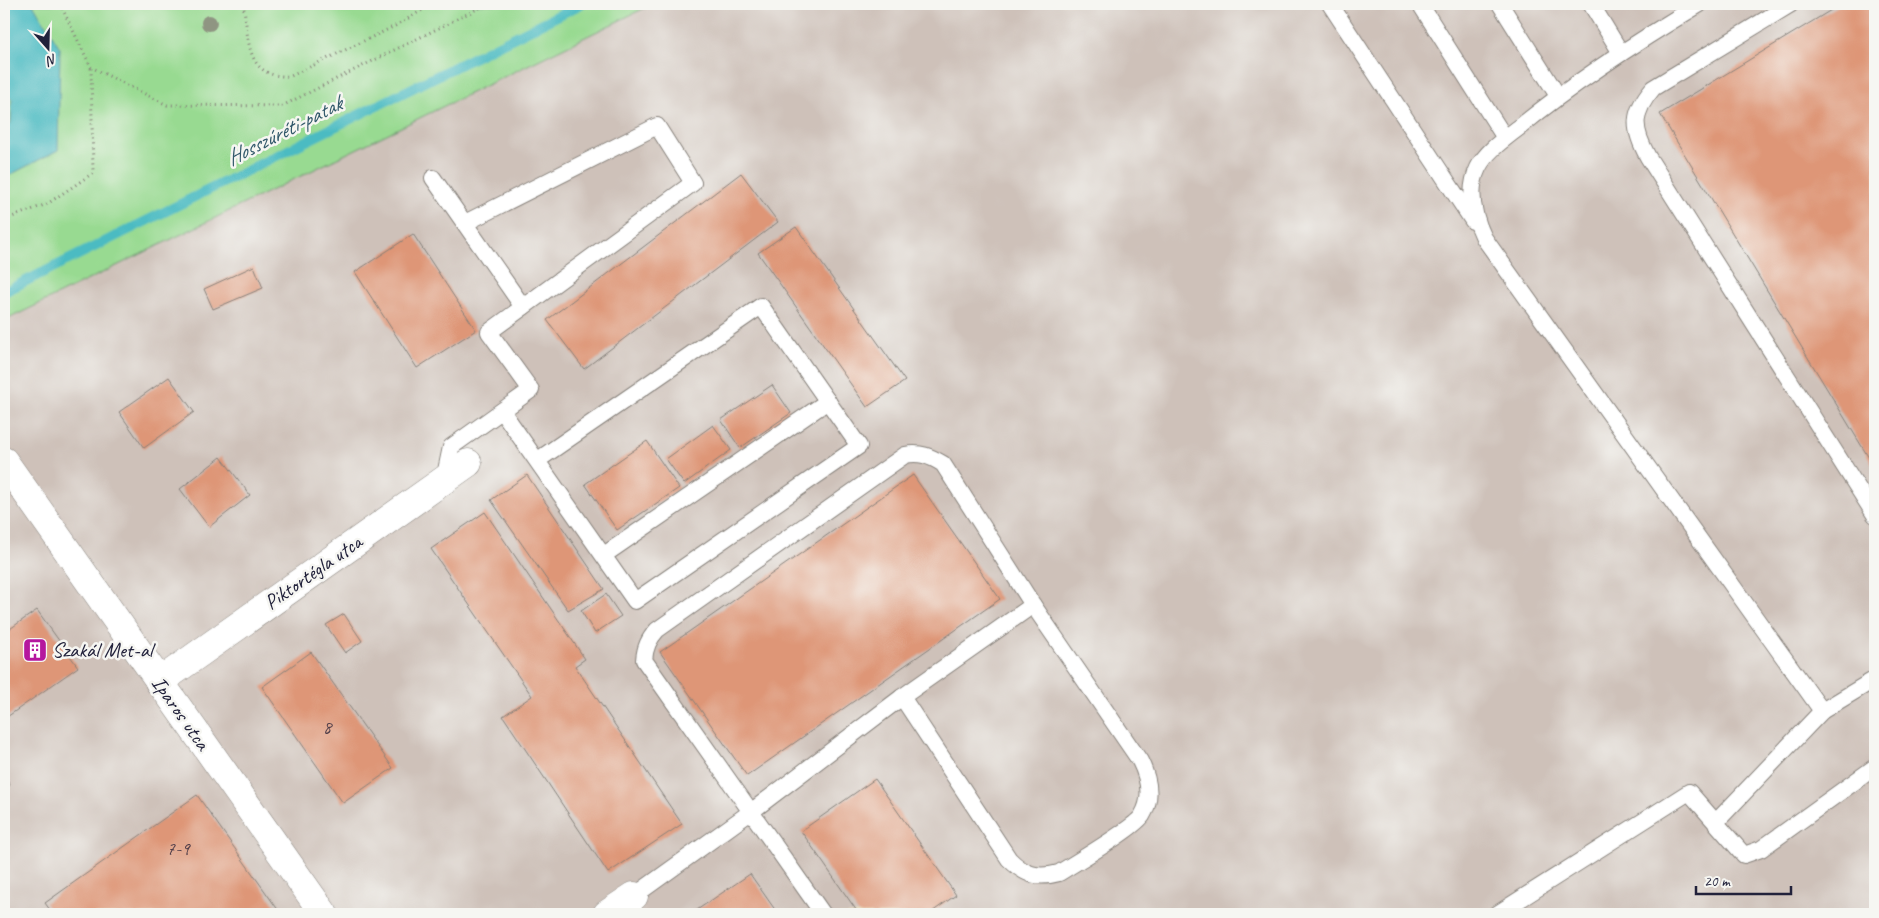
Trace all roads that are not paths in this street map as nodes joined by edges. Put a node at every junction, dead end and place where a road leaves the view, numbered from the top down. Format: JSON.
{"nodes":[{"id":1,"x":1330,"y":4,"type":"edge"},
{"id":2,"x":1420,"y":4,"type":"edge"},
{"id":3,"x":1500,"y":4,"type":"edge"},
{"id":4,"x":1591,"y":4,"type":"edge"},
{"id":5,"x":1700,"y":4,"type":"edge"},
{"id":6,"x":1791,"y":4,"type":"edge"},
{"id":7,"x":1678,"y":9,"type":"edge"},
{"id":8,"x":1621,"y":53,"type":"junction"},
{"id":9,"x":1558,"y":96,"type":"junction"},
{"id":10,"x":1506,"y":138,"type":"junction"},
{"id":11,"x":434,"y":178,"type":"dead end"},
{"id":12,"x":465,"y":223,"type":"junction"},
{"id":13,"x":1484,"y":238,"type":"junction"},
{"id":14,"x":523,"y":307,"type":"junction"},
{"id":15,"x":828,"y":400,"type":"junction"},
{"id":16,"x":502,"y":411,"type":"junction"},
{"id":17,"x":538,"y":460,"type":"junction"},
{"id":18,"x":4,"y":461,"type":"edge"},
{"id":19,"x":468,"y":463,"type":"dead end"},
{"id":20,"x":444,"y":480,"type":"junction"},
{"id":21,"x":1875,"y":514,"type":"edge"},
{"id":22,"x":604,"y":555,"type":"junction"},
{"id":23,"x":1033,"y":605,"type":"junction"},
{"id":24,"x":1875,"y":679,"type":"edge"},
{"id":25,"x":159,"y":682,"type":"junction"},
{"id":26,"x":902,"y":697,"type":"junction"},
{"id":27,"x":1822,"y":711,"type":"junction"},
{"id":28,"x":1875,"y":768,"type":"edge"},
{"id":29,"x":752,"y":811,"type":"junction"},
{"id":30,"x":1716,"y":821,"type":"junction"},
{"id":31,"x":634,"y":896,"type":"joint"},
{"id":32,"x":324,"y":914,"type":"edge"},
{"id":33,"x":607,"y":914,"type":"edge"},
{"id":34,"x":823,"y":914,"type":"edge"},
{"id":35,"x":1497,"y":914,"type":"edge"}],
"edges":[{"from":1,"to":13,"type":"lane"},
{"from":2,"to":10,"type":"lane"},
{"from":3,"to":9,"type":"lane"},
{"from":4,"to":8,"type":"lane"},
{"from":5,"to":7,"type":"lane"},
{"from":6,"to":21,"type":"lane"},
{"from":7,"to":8,"type":"lane"},
{"from":8,"to":9,"type":"lane"},
{"from":9,"to":10,"type":"lane"},
{"from":10,"to":13,"type":"lane"},
{"from":11,"to":12,"type":"lane"},
{"from":12,"to":14,"type":"lane"},
{"from":12,"to":14,"type":"lane"},
{"from":13,"to":27,"type":"lane"},
{"from":14,"to":16,"type":"lane"},
{"from":15,"to":17,"type":"lane"},
{"from":15,"to":22,"type":"lane"},
{"from":15,"to":22,"type":"lane"},
{"from":16,"to":17,"type":"lane"},
{"from":16,"to":20,"type":"lane"},
{"from":17,"to":22,"type":"lane"},
{"from":18,"to":25,"type":"street","name":"Iparos utca"},
{"from":19,"to":20,"type":"street","name":"Piktortégla utca"},
{"from":20,"to":25,"type":"street","name":"Piktortégla utca"},
{"from":23,"to":26,"type":"lane"},
{"from":23,"to":26,"type":"lane"},
{"from":23,"to":29,"type":"lane"},
{"from":24,"to":27,"type":"lane"},
{"from":25,"to":32,"type":"street","name":"Iparos utca"},
{"from":26,"to":29,"type":"lane"},
{"from":27,"to":30,"type":"lane"},
{"from":28,"to":30,"type":"lane"},
{"from":29,"to":31,"type":"lane"},
{"from":29,"to":34,"type":"lane"},
{"from":30,"to":35,"type":"lane"},
{"from":31,"to":33,"type":"street"}]}
